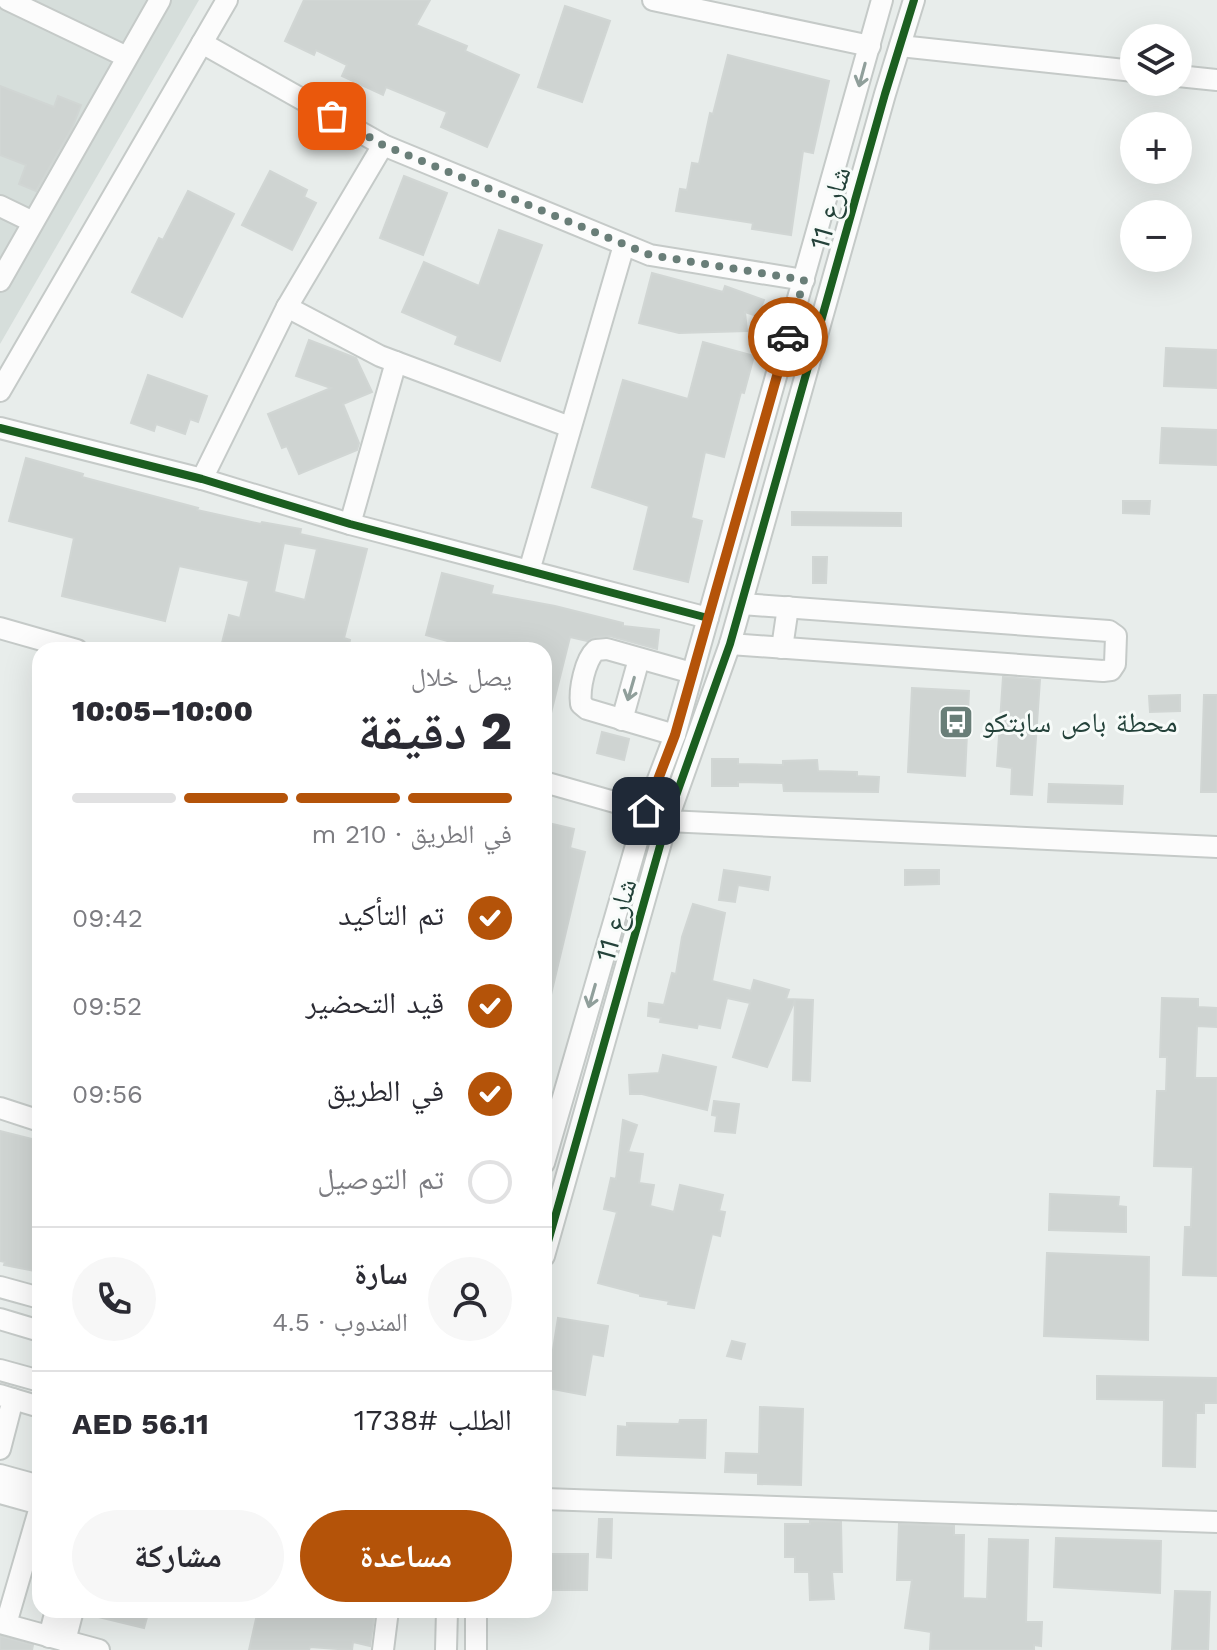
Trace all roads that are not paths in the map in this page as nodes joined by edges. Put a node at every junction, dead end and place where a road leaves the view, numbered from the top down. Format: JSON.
{"nodes":[{"id":1,"x":8,"y":0,"type":"edge"},
{"id":2,"x":160,"y":0,"type":"edge"},
{"id":3,"x":227,"y":0,"type":"edge"},
{"id":4,"x":653,"y":0,"type":"edge"},
{"id":5,"x":882,"y":0,"type":"edge"},
{"id":6,"x":914,"y":0,"type":"edge"},
{"id":7,"x":202,"y":43,"type":"junction"},
{"id":8,"x":870,"y":46,"type":"junction"},
{"id":9,"x":900,"y":46,"type":"junction"},
{"id":10,"x":127,"y":57,"type":"junction"},
{"id":11,"x":1120,"y":70,"type":"edge"},
{"id":12,"x":1192,"y":77,"type":"edge"},
{"id":13,"x":1217,"y":80,"type":"edge"},
{"id":14,"x":383,"y":145,"type":"junction"},
{"id":15,"x":0,"y":206,"type":"edge"},
{"id":16,"x":33,"y":222,"type":"junction"},
{"id":17,"x":624,"y":245,"type":"junction"},
{"id":18,"x":804,"y":280,"type":"junction"},
{"id":19,"x":0,"y":281,"type":"edge"},
{"id":20,"x":287,"y":307,"type":"junction"},
{"id":21,"x":396,"y":362,"type":"junction"},
{"id":22,"x":0,"y":391,"type":"edge"},
{"id":23,"x":570,"y":427,"type":"junction"},
{"id":24,"x":0,"y":428,"type":"edge"},
{"id":25,"x":202,"y":479,"type":"junction"},
{"id":26,"x":350,"y":524,"type":"junction"},
{"id":27,"x":529,"y":571,"type":"junction"},
{"id":28,"x":742,"y":604,"type":"junction"},
{"id":29,"x":788,"y":607,"type":"junction"},
{"id":30,"x":708,"y":618,"type":"junction"},
{"id":31,"x":0,"y":628,"type":"edge"},
{"id":32,"x":49,"y":642,"type":"edge"},
{"id":33,"x":730,"y":644,"type":"junction"},
{"id":34,"x":782,"y":648,"type":"junction"},
{"id":35,"x":639,"y":659,"type":"junction"},
{"id":36,"x":692,"y":673,"type":"junction"},
{"id":37,"x":622,"y":720,"type":"junction"},
{"id":38,"x":675,"y":735,"type":"junction"},
{"id":39,"x":552,"y":784,"type":"edge"},
{"id":40,"x":646,"y":811,"type":"junction"},
{"id":41,"x":667,"y":821,"type":"junction"},
{"id":42,"x":1217,"y":847,"type":"edge"},
{"id":43,"x":0,"y":1108,"type":"edge"},
{"id":44,"x":32,"y":1118,"type":"edge"},
{"id":45,"x":552,"y":1135,"type":"edge"},
{"id":46,"x":552,"y":1228,"type":"edge"},
{"id":47,"x":0,"y":1287,"type":"edge"},
{"id":48,"x":32,"y":1296,"type":"edge"},
{"id":49,"x":0,"y":1319,"type":"edge"},
{"id":50,"x":32,"y":1329,"type":"edge"},
{"id":51,"x":0,"y":1370,"type":"edge"},
{"id":52,"x":32,"y":1379,"type":"edge"},
{"id":53,"x":6,"y":1397,"type":"edge"},
{"id":54,"x":32,"y":1405,"type":"edge"},
{"id":55,"x":0,"y":1449,"type":"edge"},
{"id":56,"x":0,"y":1475,"type":"edge"},
{"id":57,"x":32,"y":1484,"type":"edge"},
{"id":58,"x":0,"y":1493,"type":"edge"},
{"id":59,"x":552,"y":1499,"type":"edge"},
{"id":60,"x":32,"y":1503,"type":"edge"},
{"id":61,"x":1217,"y":1522,"type":"edge"},
{"id":62,"x":32,"y":1531,"type":"edge"},
{"id":63,"x":56,"y":1618,"type":"edge"},
{"id":64,"x":69,"y":1618,"type":"edge"},
{"id":65,"x":387,"y":1618,"type":"edge"},
{"id":66,"x":447,"y":1618,"type":"edge"},
{"id":67,"x":476,"y":1618,"type":"edge"},
{"id":68,"x":3,"y":1624,"type":"edge"},
{"id":69,"x":57,"y":1639,"type":"junction"},
{"id":70,"x":99,"y":1650,"type":"edge"},
{"id":71,"x":383,"y":1650,"type":"edge"},
{"id":72,"x":446,"y":1650,"type":"edge"},
{"id":73,"x":476,"y":1650,"type":"edge"}],
"edges":[{"from":1,"to":10,"type":"street"},
{"from":2,"to":10,"type":"street"},
{"from":3,"to":7,"type":"street"},
{"from":4,"to":8,"type":"street"},
{"from":5,"to":8,"type":"street","name":"شارع 11"},
{"from":6,"to":9,"type":"street","name":"شارع 11"},
{"from":7,"to":14,"type":"street"},
{"from":7,"to":22,"type":"street"},
{"from":8,"to":18,"type":"street","name":"شارع 11","one_way":true},
{"from":9,"to":11,"type":"street"},
{"from":9,"to":28,"type":"street","name":"شارع 11"},
{"from":10,"to":16,"type":"street"},
{"from":12,"to":13,"type":"street"},
{"from":14,"to":17,"type":"street"},
{"from":14,"to":20,"type":"street"},
{"from":15,"to":16,"type":"street"},
{"from":16,"to":19,"type":"street"},
{"from":17,"to":18,"type":"street"},
{"from":17,"to":23,"type":"street"},
{"from":18,"to":30,"type":"street","name":"شارع 11"},
{"from":20,"to":21,"type":"street"},
{"from":20,"to":25,"type":"street"},
{"from":21,"to":23,"type":"street"},
{"from":21,"to":26,"type":"street"},
{"from":23,"to":27,"type":"street"},
{"from":24,"to":25,"type":"street"},
{"from":25,"to":26,"type":"street"},
{"from":26,"to":27,"type":"street"},
{"from":27,"to":30,"type":"street"},
{"from":28,"to":29,"type":"street"},
{"from":28,"to":33,"type":"street","name":"شارع 11"},
{"from":29,"to":34,"type":"street"},
{"from":29,"to":34,"type":"street"},
{"from":30,"to":36,"type":"street","name":"شارع 11"},
{"from":31,"to":32,"type":"street"},
{"from":33,"to":34,"type":"street"},
{"from":33,"to":41,"type":"street","name":"شارع 11"},
{"from":35,"to":36,"type":"street"},
{"from":35,"to":37,"type":"street","one_way":true},
{"from":35,"to":37,"type":"street"},
{"from":36,"to":38,"type":"street","name":"شارع 11"},
{"from":37,"to":38,"type":"street"},
{"from":38,"to":40,"type":"street","name":"شارع 11"},
{"from":39,"to":40,"type":"street"},
{"from":40,"to":45,"type":"street","name":"شارع 11","one_way":true},
{"from":41,"to":42,"type":"street"},
{"from":41,"to":46,"type":"street","name":"شارع 11"},
{"from":43,"to":44,"type":"street"},
{"from":47,"to":48,"type":"street"},
{"from":49,"to":50,"type":"street"},
{"from":51,"to":52,"type":"street"},
{"from":53,"to":54,"type":"street"},
{"from":53,"to":55,"type":"street"},
{"from":56,"to":57,"type":"street"},
{"from":58,"to":60,"type":"street"},
{"from":59,"to":61,"type":"street"},
{"from":62,"to":68,"type":"street"},
{"from":63,"to":69,"type":"street"},
{"from":64,"to":69,"type":"street"},
{"from":65,"to":71,"type":"street"},
{"from":66,"to":72,"type":"street"},
{"from":67,"to":73,"type":"street"},
{"from":68,"to":69,"type":"street"},
{"from":69,"to":70,"type":"street"}]}
